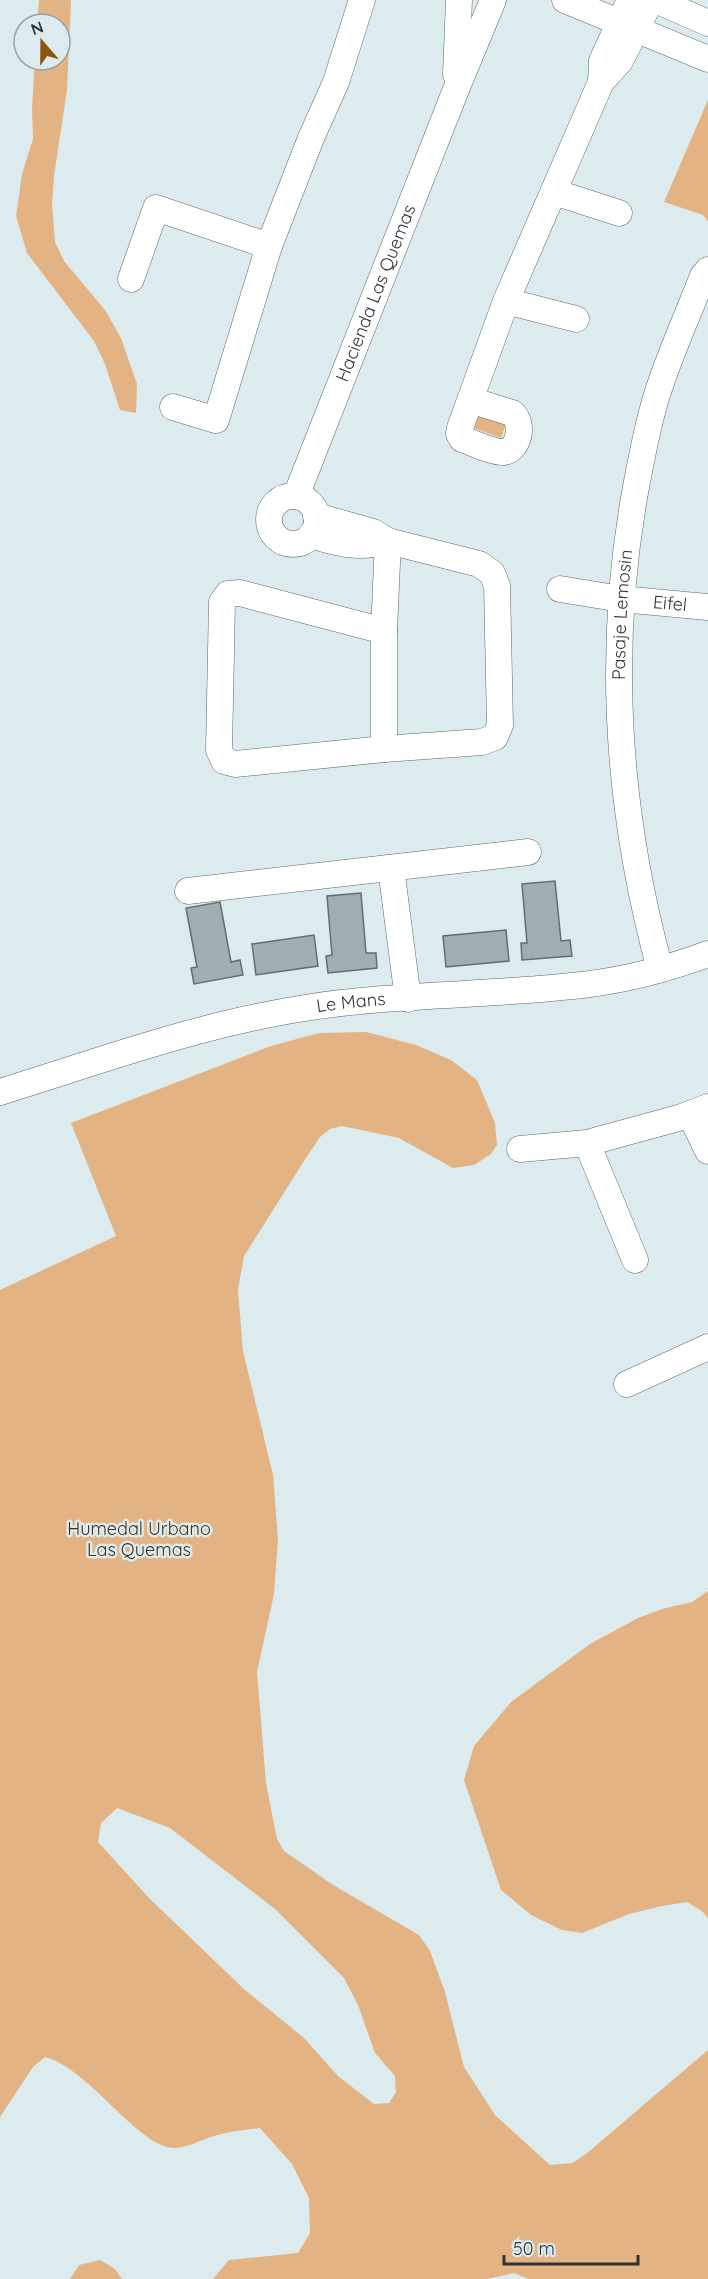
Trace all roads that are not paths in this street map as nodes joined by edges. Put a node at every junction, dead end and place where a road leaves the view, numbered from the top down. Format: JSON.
{"nodes":[{"id":1,"x":362,"y":0,"type":"edge"},
{"id":2,"x":459,"y":0,"type":"edge"},
{"id":3,"x":494,"y":0,"type":"edge"},
{"id":4,"x":565,"y":0,"type":"edge"},
{"id":5,"x":651,"y":0,"type":"edge"},
{"id":6,"x":656,"y":0,"type":"edge"},
{"id":7,"x":695,"y":12,"type":"edge"},
{"id":8,"x":629,"y":17,"type":"edge"},
{"id":9,"x":708,"y":60,"type":"edge"},
{"id":10,"x":455,"y":92,"type":"junction"},
{"id":11,"x":554,"y":192,"type":"junction"},
{"id":12,"x":619,"y":213,"type":"dead end"},
{"id":13,"x":269,"y":246,"type":"junction"},
{"id":14,"x":708,"y":270,"type":"edge"},
{"id":15,"x":131,"y":279,"type":"dead end"},
{"id":16,"x":506,"y":301,"type":"junction"},
{"id":17,"x":576,"y":320,"type":"dead end"},
{"id":18,"x":470,"y":400,"type":"dead end"},
{"id":19,"x":173,"y":407,"type":"dead end"},
{"id":20,"x":296,"y":496,"type":"junction"},
{"id":21,"x":314,"y":526,"type":"junction"},
{"id":22,"x":388,"y":541,"type":"junction"},
{"id":23,"x":560,"y":589,"type":"dead end"},
{"id":24,"x":621,"y":599,"type":"junction"},
{"id":25,"x":708,"y":607,"type":"edge"},
{"id":26,"x":384,"y":631,"type":"junction"},
{"id":27,"x":384,"y":749,"type":"junction"},
{"id":28,"x":528,"y":852,"type":"dead end"},
{"id":29,"x":391,"y":868,"type":"junction"},
{"id":30,"x":188,"y":891,"type":"dead end"},
{"id":31,"x":708,"y":954,"type":"edge"},
{"id":32,"x":660,"y":969,"type":"junction"},
{"id":33,"x":408,"y":999,"type":"junction"},
{"id":34,"x":0,"y":1092,"type":"edge"},
{"id":35,"x":699,"y":1111,"type":"edge"},
{"id":36,"x":587,"y":1143,"type":"junction"},
{"id":37,"x":520,"y":1149,"type":"dead end"},
{"id":38,"x":708,"y":1151,"type":"edge"},
{"id":39,"x":634,"y":1260,"type":"dead end"},
{"id":40,"x":708,"y":1347,"type":"edge"},
{"id":41,"x":627,"y":1384,"type":"dead end"}],
"edges":[{"from":1,"to":13,"type":"street"},
{"from":2,"to":10,"type":"street"},
{"from":3,"to":10,"type":"street","name":"Hacienda Las Quemas"},
{"from":4,"to":8,"type":"street"},
{"from":5,"to":8,"type":"street"},
{"from":6,"to":7,"type":"street"},
{"from":8,"to":9,"type":"street"},
{"from":8,"to":11,"type":"street"},
{"from":10,"to":20,"type":"street","name":"Hacienda Las Quemas"},
{"from":11,"to":12,"type":"street"},
{"from":11,"to":16,"type":"street"},
{"from":13,"to":15,"type":"street"},
{"from":13,"to":19,"type":"street"},
{"from":14,"to":24,"type":"street","name":"Pasaje Lemosin"},
{"from":16,"to":17,"type":"street"},
{"from":16,"to":18,"type":"street"},
{"from":20,"to":21,"type":"street"},
{"from":20,"to":21,"type":"street"},
{"from":21,"to":22,"type":"street"},
{"from":22,"to":26,"type":"street"},
{"from":22,"to":27,"type":"street"},
{"from":23,"to":24,"type":"street","name":"Eifel"},
{"from":24,"to":25,"type":"street","name":"Eifel"},
{"from":24,"to":32,"type":"street","name":"Pasaje Lemosin"},
{"from":26,"to":27,"type":"street"},
{"from":26,"to":27,"type":"street"},
{"from":28,"to":29,"type":"street"},
{"from":29,"to":30,"type":"street"},
{"from":29,"to":33,"type":"street"},
{"from":31,"to":32,"type":"street","name":"Le Mans"},
{"from":32,"to":33,"type":"street","name":"Le Mans"},
{"from":33,"to":34,"type":"street","name":"Le Mans"},
{"from":35,"to":36,"type":"street"},
{"from":35,"to":38,"type":"street"},
{"from":36,"to":37,"type":"street"},
{"from":36,"to":39,"type":"street"},
{"from":40,"to":41,"type":"street"}]}
